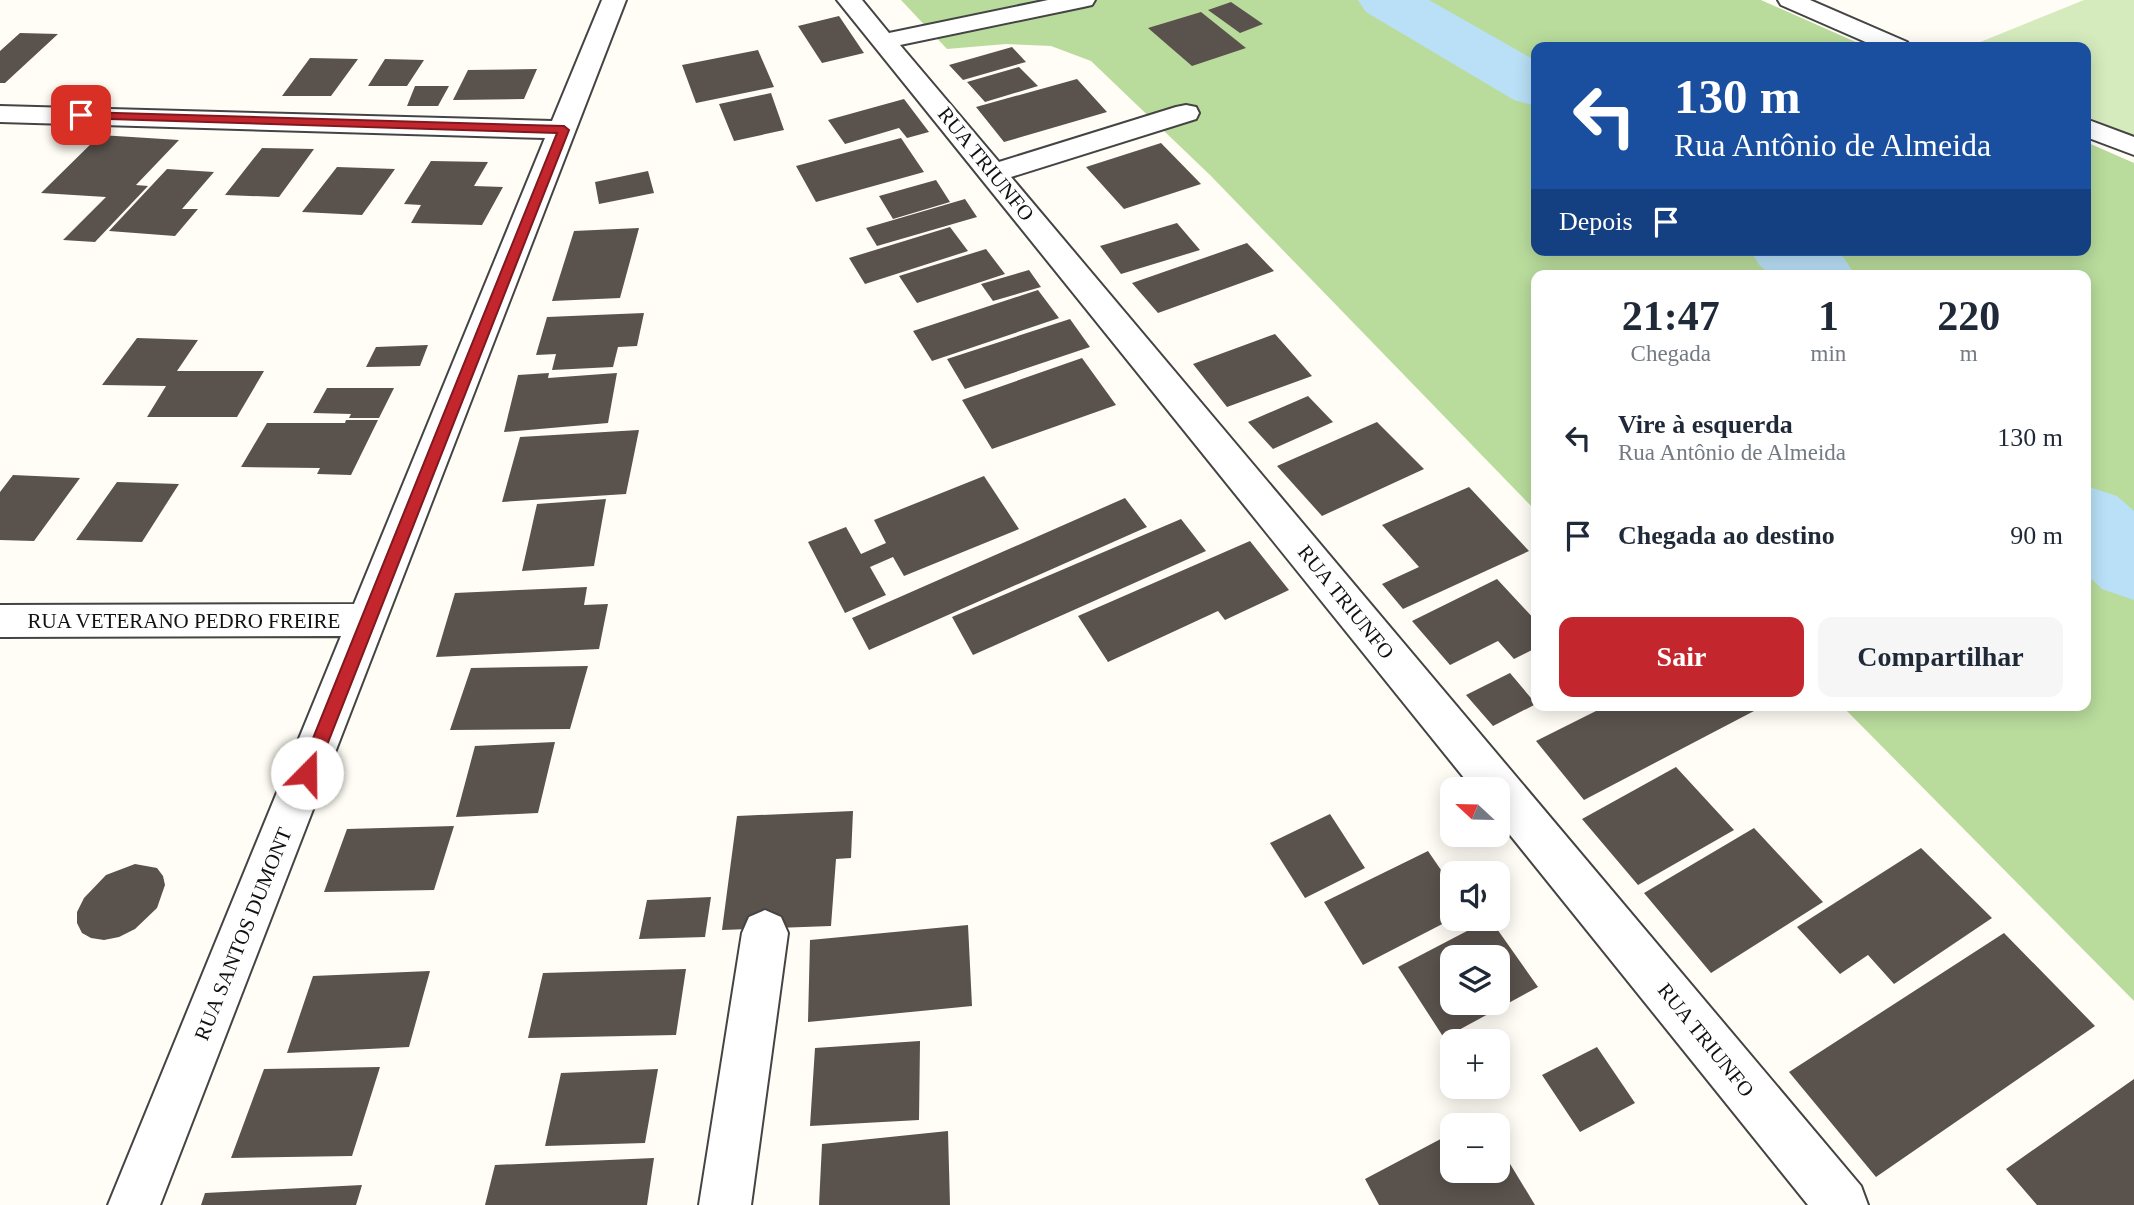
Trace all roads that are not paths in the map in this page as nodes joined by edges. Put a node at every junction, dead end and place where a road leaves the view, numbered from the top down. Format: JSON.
{"nodes":[{"id":1,"x":614,"y":0,"type":"edge"},
{"id":2,"x":849,"y":0,"type":"edge"},
{"id":3,"x":1083,"y":0,"type":"edge"},
{"id":4,"x":1790,"y":0,"type":"edge"},
{"id":5,"x":885,"y":41,"type":"junction"},
{"id":6,"x":1887,"y":42,"type":"edge"},
{"id":7,"x":1186,"y":113,"type":"dead end"},
{"id":8,"x":0,"y":114,"type":"edge"},
{"id":9,"x":2091,"y":129,"type":"edge"},
{"id":10,"x":564,"y":130,"type":"junction"},
{"id":11,"x":2134,"y":148,"type":"edge"},
{"id":12,"x":994,"y":173,"type":"junction"},
{"id":13,"x":368,"y":620,"type":"junction"},
{"id":14,"x":0,"y":621,"type":"edge"},
{"id":15,"x":765,"y":933,"type":"dead end"},
{"id":16,"x":134,"y":1205,"type":"edge"},
{"id":17,"x":724,"y":1205,"type":"edge"},
{"id":18,"x":1842,"y":1205,"type":"edge"}],
"edges":[{"from":1,"to":10,"type":"street","name":"RUA SANTOS DUMONT"},
{"from":2,"to":5,"type":"street","name":"RUA TRIUNFO"},
{"from":3,"to":5,"type":"street"},
{"from":4,"to":6,"type":"street"},
{"from":5,"to":12,"type":"street","name":"RUA TRIUNFO"},
{"from":7,"to":12,"type":"street"},
{"from":8,"to":10,"type":"street"},
{"from":9,"to":11,"type":"street"},
{"from":10,"to":13,"type":"street","name":"RUA SANTOS DUMONT"},
{"from":12,"to":18,"type":"street","name":"RUA TRIUNFO"},
{"from":13,"to":14,"type":"street","name":"RUA VETERANO PEDRO FREIRE"},
{"from":13,"to":16,"type":"street","name":"RUA SANTOS DUMONT"},
{"from":15,"to":17,"type":"street"}]}
